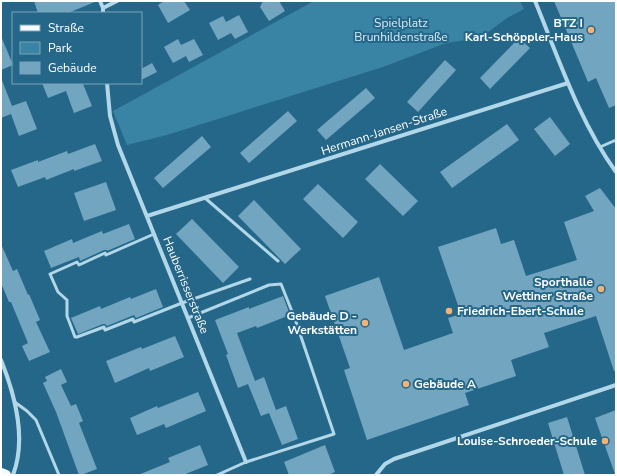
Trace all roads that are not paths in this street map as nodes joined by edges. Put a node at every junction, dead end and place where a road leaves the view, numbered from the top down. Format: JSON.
{"nodes":[{"id":1,"x":100,"y":1,"type":"edge"},
{"id":2,"x":117,"y":1,"type":"edge"},
{"id":3,"x":535,"y":1,"type":"edge"},
{"id":4,"x":103,"y":11,"type":"edge"},
{"id":5,"x":568,"y":83,"type":"junction"},
{"id":6,"x":107,"y":84,"type":"edge"},
{"id":7,"x":616,"y":140,"type":"edge"},
{"id":8,"x":600,"y":147,"type":"junction"},
{"id":9,"x":616,"y":172,"type":"edge"},
{"id":10,"x":205,"y":198,"type":"junction"},
{"id":11,"x":147,"y":216,"type":"junction"},
{"id":12,"x":154,"y":234,"type":"junction"},
{"id":13,"x":278,"y":261,"type":"dead end"},
{"id":14,"x":250,"y":279,"type":"dead end"},
{"id":15,"x":182,"y":303,"type":"junction"},
{"id":16,"x":188,"y":318,"type":"junction"},
{"id":17,"x":1,"y":360,"type":"edge"},
{"id":18,"x":3,"y":368,"type":"edge"},
{"id":19,"x":616,"y":385,"type":"edge"},
{"id":20,"x":16,"y":403,"type":"junction"},
{"id":21,"x":246,"y":462,"type":"junction"},
{"id":22,"x":1,"y":473,"type":"edge"},
{"id":23,"x":6,"y":475,"type":"edge"},
{"id":24,"x":13,"y":475,"type":"edge"},
{"id":25,"x":59,"y":475,"type":"edge"},
{"id":26,"x":217,"y":475,"type":"edge"},
{"id":27,"x":376,"y":475,"type":"edge"}],
"edges":[{"from":1,"to":4,"type":"street"},
{"from":2,"to":4,"type":"street"},
{"from":3,"to":5,"type":"street"},
{"from":5,"to":8,"type":"street"},
{"from":5,"to":10,"type":"street","name":"Hermann-Jansen-Straße"},
{"from":6,"to":11,"type":"street","name":"Hauberrisserstraße"},
{"from":7,"to":8,"type":"lane"},
{"from":8,"to":9,"type":"street"},
{"from":10,"to":11,"type":"street","name":"Hermann-Jansen-Straße"},
{"from":10,"to":13,"type":"lane"},
{"from":11,"to":12,"type":"street","name":"Hauberrisserstraße"},
{"from":12,"to":15,"type":"street","name":"Hauberrisserstraße"},
{"from":12,"to":15,"type":"lane"},
{"from":14,"to":15,"type":"lane"},
{"from":15,"to":16,"type":"street","name":"Hauberrisserstraße"},
{"from":16,"to":21,"type":"street","name":"Hauberrisserstraße"},
{"from":16,"to":21,"type":"lane"},
{"from":17,"to":18,"type":"street"},
{"from":18,"to":20,"type":"street"},
{"from":19,"to":27,"type":"street"},
{"from":20,"to":24,"type":"street"},
{"from":20,"to":25,"type":"lane"},
{"from":21,"to":26,"type":"lane"},
{"from":22,"to":23,"type":"main road"}]}
